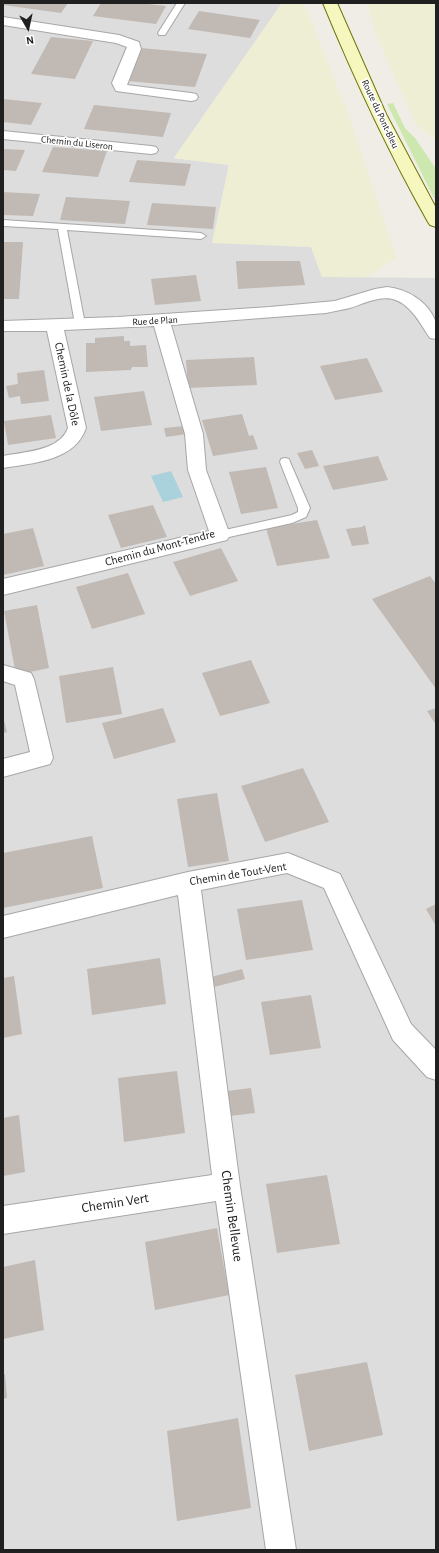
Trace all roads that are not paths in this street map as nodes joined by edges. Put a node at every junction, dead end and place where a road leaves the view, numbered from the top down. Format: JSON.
{"nodes":[{"id":1,"x":181,"y":3,"type":"edge"},
{"id":2,"x":330,"y":3,"type":"edge"},
{"id":3,"x":3,"y":21,"type":"edge"},
{"id":4,"x":162,"y":33,"type":"dead end"},
{"id":5,"x":191,"y":97,"type":"dead end"},
{"id":6,"x":3,"y":135,"type":"edge"},
{"id":7,"x":152,"y":150,"type":"dead end"},
{"id":8,"x":436,"y":222,"type":"edge"},
{"id":9,"x":3,"y":223,"type":"edge"},
{"id":10,"x":62,"y":227,"type":"junction"},
{"id":11,"x":201,"y":236,"type":"dead end"},
{"id":12,"x":160,"y":321,"type":"junction"},
{"id":13,"x":80,"y":324,"type":"junction"},
{"id":14,"x":54,"y":325,"type":"junction"},
{"id":15,"x":3,"y":326,"type":"edge"},
{"id":16,"x":436,"y":334,"type":"edge"},
{"id":17,"x":3,"y":462,"type":"edge"},
{"id":18,"x":285,"y":462,"type":"dead end"},
{"id":19,"x":220,"y":535,"type":"junction"},
{"id":20,"x":3,"y":588,"type":"edge"},
{"id":21,"x":3,"y":673,"type":"edge"},
{"id":22,"x":3,"y":768,"type":"edge"},
{"id":23,"x":188,"y":882,"type":"junction"},
{"id":24,"x":3,"y":927,"type":"edge"},
{"id":25,"x":436,"y":1068,"type":"edge"},
{"id":26,"x":227,"y":1186,"type":"junction"},
{"id":27,"x":3,"y":1220,"type":"edge"},
{"id":28,"x":281,"y":1550,"type":"edge"}],
"edges":[{"from":1,"to":4,"type":"lane"},
{"from":2,"to":8,"type":"main road","name":"Route du Pont-Bleu"},
{"from":3,"to":5,"type":"street"},
{"from":6,"to":7,"type":"street","name":"Chemin du Liseron"},
{"from":9,"to":10,"type":"lane"},
{"from":10,"to":11,"type":"lane"},
{"from":10,"to":13,"type":"lane"},
{"from":12,"to":13,"type":"street","name":"Rue de Plan"},
{"from":12,"to":16,"type":"street","name":"Rue de Plan"},
{"from":12,"to":19,"type":"street","name":"Chemin du Mont-Tendre"},
{"from":13,"to":14,"type":"street","name":"Rue de Plan"},
{"from":14,"to":15,"type":"street","name":"Rue de Plan"},
{"from":14,"to":17,"type":"street","name":"Chemin de la Dôle"},
{"from":18,"to":19,"type":"lane"},
{"from":19,"to":20,"type":"street","name":"Chemin du Mont-Tendre"},
{"from":21,"to":22,"type":"street"},
{"from":23,"to":24,"type":"street","name":"Chemin de Tout-Vent"},
{"from":23,"to":25,"type":"street","name":"Chemin de Tout-Vent"},
{"from":23,"to":26,"type":"street","name":"Chemin Bellevue"},
{"from":26,"to":27,"type":"street","name":"Chemin Vert"},
{"from":26,"to":28,"type":"street","name":"Chemin Bellevue"}]}
